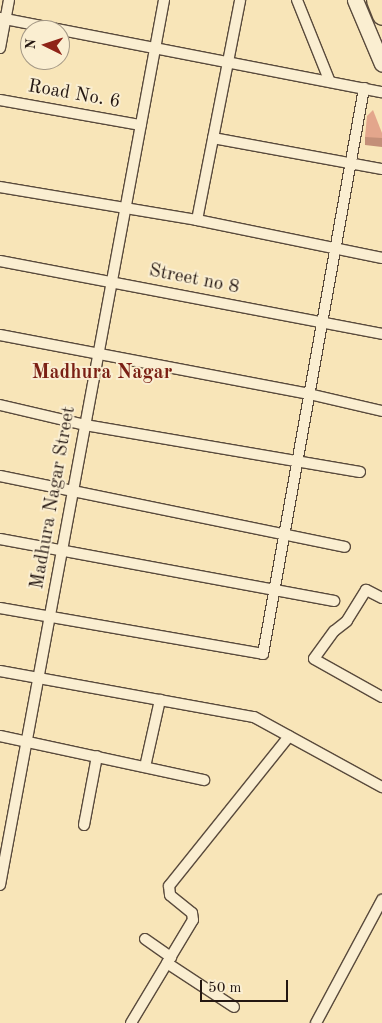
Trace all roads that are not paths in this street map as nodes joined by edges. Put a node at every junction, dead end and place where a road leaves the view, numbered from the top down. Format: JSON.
{"nodes":[{"id":1,"x":10,"y":0,"type":"edge"},
{"id":2,"x":164,"y":0,"type":"edge"},
{"id":3,"x":240,"y":0,"type":"edge"},
{"id":4,"x":298,"y":0,"type":"edge"},
{"id":5,"x":355,"y":0,"type":"edge"},
{"id":6,"x":376,"y":0,"type":"edge"},
{"id":7,"x":382,"y":15,"type":"edge"},
{"id":8,"x":3,"y":18,"type":"edge"},
{"id":9,"x":0,"y":48,"type":"edge"},
{"id":10,"x":155,"y":48,"type":"junction"},
{"id":11,"x":228,"y":62,"type":"junction"},
{"id":12,"x":382,"y":64,"type":"edge"},
{"id":13,"x":330,"y":82,"type":"junction"},
{"id":14,"x":364,"y":88,"type":"junction"},
{"id":15,"x":382,"y":92,"type":"edge"},
{"id":16,"x":0,"y":100,"type":"edge"},
{"id":17,"x":141,"y":125,"type":"junction"},
{"id":18,"x":213,"y":138,"type":"junction"},
{"id":19,"x":350,"y":163,"type":"junction"},
{"id":20,"x":382,"y":168,"type":"edge"},
{"id":21,"x":0,"y":187,"type":"edge"},
{"id":22,"x":126,"y":208,"type":"junction"},
{"id":23,"x":198,"y":220,"type":"junction"},
{"id":24,"x":335,"y":249,"type":"junction"},
{"id":25,"x":382,"y":258,"type":"edge"},
{"id":26,"x":0,"y":261,"type":"edge"},
{"id":27,"x":112,"y":283,"type":"junction"},
{"id":28,"x":322,"y":323,"type":"junction"},
{"id":29,"x":382,"y":334,"type":"edge"},
{"id":30,"x":0,"y":335,"type":"edge"},
{"id":31,"x":98,"y":354,"type":"junction"},
{"id":32,"x":309,"y":394,"type":"junction"},
{"id":33,"x":0,"y":405,"type":"edge"},
{"id":34,"x":382,"y":411,"type":"edge"},
{"id":35,"x":85,"y":424,"type":"junction"},
{"id":36,"x":298,"y":462,"type":"junction"},
{"id":37,"x":360,"y":472,"type":"dead end"},
{"id":38,"x":0,"y":476,"type":"edge"},
{"id":39,"x":73,"y":491,"type":"junction"},
{"id":40,"x":284,"y":535,"type":"junction"},
{"id":41,"x":0,"y":539,"type":"edge"},
{"id":42,"x":346,"y":547,"type":"dead end"},
{"id":43,"x":62,"y":550,"type":"junction"},
{"id":44,"x":275,"y":589,"type":"junction"},
{"id":45,"x":382,"y":598,"type":"edge"},
{"id":46,"x":334,"y":601,"type":"dead end"},
{"id":47,"x":0,"y":608,"type":"edge"},
{"id":48,"x":50,"y":618,"type":"junction"},
{"id":49,"x":0,"y":671,"type":"edge"},
{"id":50,"x":39,"y":678,"type":"junction"},
{"id":51,"x":382,"y":697,"type":"edge"},
{"id":52,"x":160,"y":700,"type":"junction"},
{"id":53,"x":0,"y":736,"type":"edge"},
{"id":54,"x":289,"y":736,"type":"junction"},
{"id":55,"x":27,"y":742,"type":"junction"},
{"id":56,"x":97,"y":756,"type":"junction"},
{"id":57,"x":145,"y":768,"type":"junction"},
{"id":58,"x":204,"y":780,"type":"dead end"},
{"id":59,"x":382,"y":787,"type":"edge"},
{"id":60,"x":84,"y":825,"type":"dead end"},
{"id":61,"x":0,"y":885,"type":"edge"},
{"id":62,"x":382,"y":900,"type":"edge"},
{"id":63,"x":145,"y":939,"type":"dead end"},
{"id":64,"x":169,"y":960,"type":"junction"},
{"id":65,"x":234,"y":1008,"type":"dead end"},
{"id":66,"x":131,"y":1023,"type":"edge"},
{"id":67,"x":316,"y":1023,"type":"edge"}],
"edges":[{"from":1,"to":8,"type":"street"},
{"from":2,"to":10,"type":"street","name":"Madhura Nagar Street"},
{"from":3,"to":11,"type":"street"},
{"from":4,"to":13,"type":"street"},
{"from":5,"to":12,"type":"main road"},
{"from":6,"to":7,"type":"highway"},
{"from":8,"to":9,"type":"street"},
{"from":8,"to":10,"type":"street"},
{"from":10,"to":11,"type":"street"},
{"from":10,"to":17,"type":"street","name":"Madhura Nagar Street"},
{"from":11,"to":13,"type":"street"},
{"from":11,"to":18,"type":"street"},
{"from":13,"to":14,"type":"street"},
{"from":14,"to":15,"type":"street"},
{"from":14,"to":19,"type":"street"},
{"from":16,"to":17,"type":"street","name":"Road No. 6"},
{"from":17,"to":22,"type":"street","name":"Madhura Nagar Street"},
{"from":18,"to":19,"type":"street"},
{"from":18,"to":23,"type":"street"},
{"from":19,"to":20,"type":"street"},
{"from":19,"to":24,"type":"street"},
{"from":21,"to":22,"type":"street"},
{"from":22,"to":23,"type":"street"},
{"from":22,"to":27,"type":"street","name":"Madhura Nagar Street"},
{"from":23,"to":24,"type":"street"},
{"from":24,"to":25,"type":"street"},
{"from":24,"to":28,"type":"street"},
{"from":26,"to":27,"type":"street","name":"Street no 8"},
{"from":27,"to":28,"type":"street","name":"Street no 8"},
{"from":27,"to":31,"type":"street","name":"Madhura Nagar Street"},
{"from":28,"to":29,"type":"street","name":"Street no 8"},
{"from":28,"to":32,"type":"street"},
{"from":30,"to":31,"type":"street"},
{"from":31,"to":32,"type":"street"},
{"from":31,"to":35,"type":"street","name":"Madhura Nagar Street"},
{"from":32,"to":34,"type":"street"},
{"from":32,"to":36,"type":"street"},
{"from":33,"to":35,"type":"street"},
{"from":35,"to":36,"type":"street"},
{"from":35,"to":39,"type":"street","name":"Madhura Nagar Street"},
{"from":36,"to":37,"type":"street"},
{"from":36,"to":40,"type":"street"},
{"from":38,"to":39,"type":"street"},
{"from":39,"to":40,"type":"street"},
{"from":39,"to":43,"type":"street","name":"Madhura Nagar Street"},
{"from":40,"to":42,"type":"street"},
{"from":40,"to":44,"type":"street"},
{"from":41,"to":43,"type":"street"},
{"from":43,"to":44,"type":"street"},
{"from":43,"to":48,"type":"street","name":"Madhura Nagar Street"},
{"from":44,"to":46,"type":"street"},
{"from":44,"to":48,"type":"street"},
{"from":45,"to":51,"type":"street"},
{"from":47,"to":48,"type":"street"},
{"from":48,"to":50,"type":"street","name":"Madhura Nagar Street"},
{"from":49,"to":50,"type":"street"},
{"from":50,"to":52,"type":"street"},
{"from":50,"to":55,"type":"street","name":"Madhura Nagar Street"},
{"from":52,"to":54,"type":"street"},
{"from":52,"to":57,"type":"street"},
{"from":53,"to":55,"type":"street"},
{"from":54,"to":59,"type":"street"},
{"from":54,"to":64,"type":"street"},
{"from":55,"to":56,"type":"street"},
{"from":55,"to":61,"type":"street","name":"Madhura Nagar Street"},
{"from":56,"to":57,"type":"street"},
{"from":56,"to":60,"type":"street"},
{"from":57,"to":58,"type":"street"},
{"from":62,"to":67,"type":"street"},
{"from":63,"to":64,"type":"street"},
{"from":64,"to":65,"type":"street"},
{"from":64,"to":66,"type":"street"}]}
